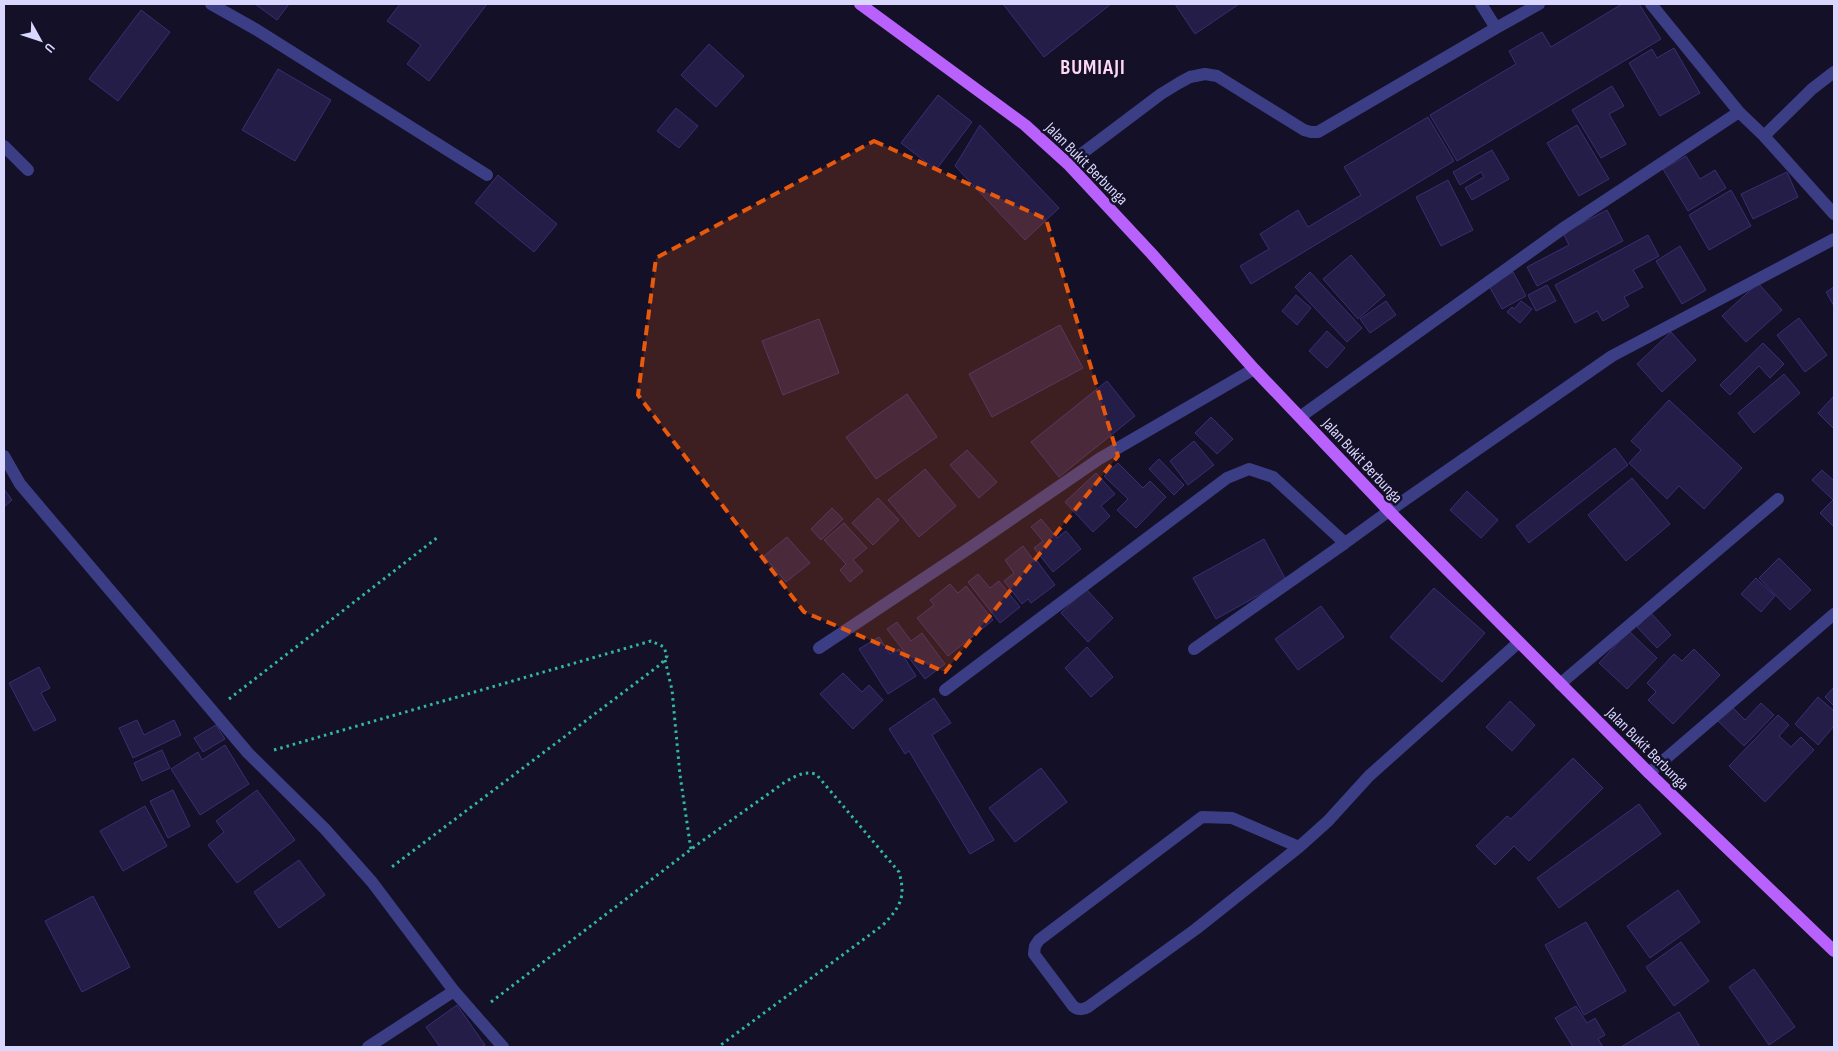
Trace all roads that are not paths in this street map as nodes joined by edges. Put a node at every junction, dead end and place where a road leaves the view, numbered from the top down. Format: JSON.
{"nodes":[{"id":1,"x":211,"y":4,"type":"edge"},
{"id":2,"x":860,"y":4,"type":"edge"},
{"id":3,"x":1481,"y":4,"type":"edge"},
{"id":4,"x":1539,"y":4,"type":"edge"},
{"id":5,"x":1651,"y":4,"type":"edge"},
{"id":6,"x":1496,"y":28,"type":"junction"},
{"id":7,"x":1834,"y":72,"type":"edge"},
{"id":8,"x":1739,"y":112,"type":"junction"},
{"id":9,"x":1764,"y":136,"type":"junction"},
{"id":10,"x":4,"y":146,"type":"edge"},
{"id":11,"x":1068,"y":164,"type":"junction"},
{"id":12,"x":28,"y":170,"type":"dead end"},
{"id":13,"x":487,"y":175,"type":"dead end"},
{"id":14,"x":1834,"y":214,"type":"edge"},
{"id":15,"x":1834,"y":239,"type":"edge"},
{"id":16,"x":1254,"y":369,"type":"junction"},
{"id":17,"x":1300,"y":417,"type":"junction"},
{"id":18,"x":4,"y":456,"type":"edge"},
{"id":19,"x":1778,"y":499,"type":"dead end"},
{"id":20,"x":1389,"y":510,"type":"junction"},
{"id":21,"x":1344,"y":543,"type":"junction"},
{"id":22,"x":1834,"y":614,"type":"edge"},
{"id":23,"x":1519,"y":642,"type":"junction"},
{"id":24,"x":819,"y":648,"type":"dead end"},
{"id":25,"x":1194,"y":648,"type":"dead end"},
{"id":26,"x":1560,"y":684,"type":"junction"},
{"id":27,"x":945,"y":690,"type":"dead end"},
{"id":28,"x":1649,"y":773,"type":"junction"},
{"id":29,"x":1299,"y":847,"type":"junction"},
{"id":30,"x":1834,"y":951,"type":"edge"},
{"id":31,"x":454,"y":991,"type":"junction"},
{"id":32,"x":368,"y":1047,"type":"edge"},
{"id":33,"x":503,"y":1047,"type":"edge"}],
"edges":[{"from":1,"to":13,"type":"street"},
{"from":2,"to":11,"type":"main road","name":"Jalan Bukit Berbunga"},
{"from":3,"to":6,"type":"street"},
{"from":4,"to":6,"type":"street"},
{"from":5,"to":8,"type":"street"},
{"from":6,"to":11,"type":"street"},
{"from":7,"to":9,"type":"street"},
{"from":8,"to":9,"type":"street"},
{"from":8,"to":17,"type":"street"},
{"from":9,"to":14,"type":"street"},
{"from":10,"to":12,"type":"street"},
{"from":11,"to":16,"type":"main road","name":"Jalan Bukit Berbunga"},
{"from":15,"to":20,"type":"street"},
{"from":16,"to":17,"type":"main road","name":"Jalan Bukit Berbunga"},
{"from":16,"to":24,"type":"street"},
{"from":17,"to":20,"type":"main road","name":"Jalan Bukit Berbunga"},
{"from":18,"to":31,"type":"street"},
{"from":19,"to":26,"type":"street"},
{"from":20,"to":21,"type":"street"},
{"from":20,"to":23,"type":"main road","name":"Jalan Bukit Berbunga"},
{"from":21,"to":25,"type":"street"},
{"from":21,"to":27,"type":"street"},
{"from":22,"to":28,"type":"street"},
{"from":23,"to":26,"type":"main road","name":"Jalan Bukit Berbunga"},
{"from":23,"to":29,"type":"street"},
{"from":26,"to":28,"type":"main road","name":"Jalan Bukit Berbunga"},
{"from":28,"to":30,"type":"main road","name":"Jalan Bukit Berbunga"},
{"from":29,"to":29,"type":"street"},
{"from":31,"to":32,"type":"street"},
{"from":31,"to":33,"type":"street"}]}
